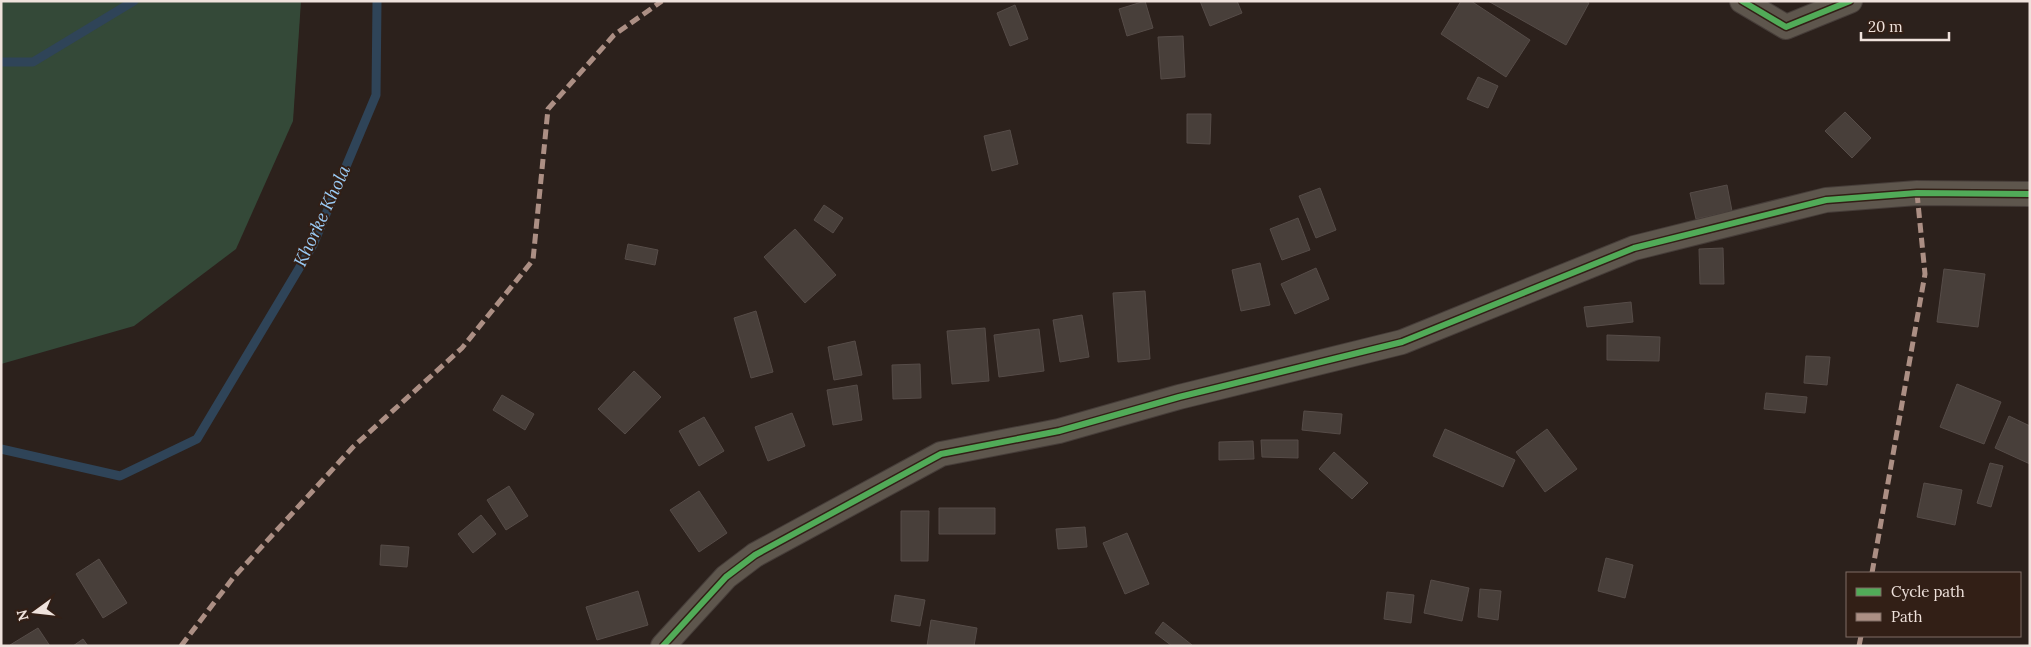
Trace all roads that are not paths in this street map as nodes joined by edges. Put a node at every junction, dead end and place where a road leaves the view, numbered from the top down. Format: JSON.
{"nodes":[{"id":1,"x":1742,"y":1,"type":"edge"},
{"id":2,"x":1850,"y":1,"type":"edge"},
{"id":3,"x":2030,"y":194,"type":"edge"},
{"id":4,"x":663,"y":646,"type":"edge"}],
"edges":[{"from":1,"to":2,"type":"street"},
{"from":3,"to":4,"type":"street"}]}
